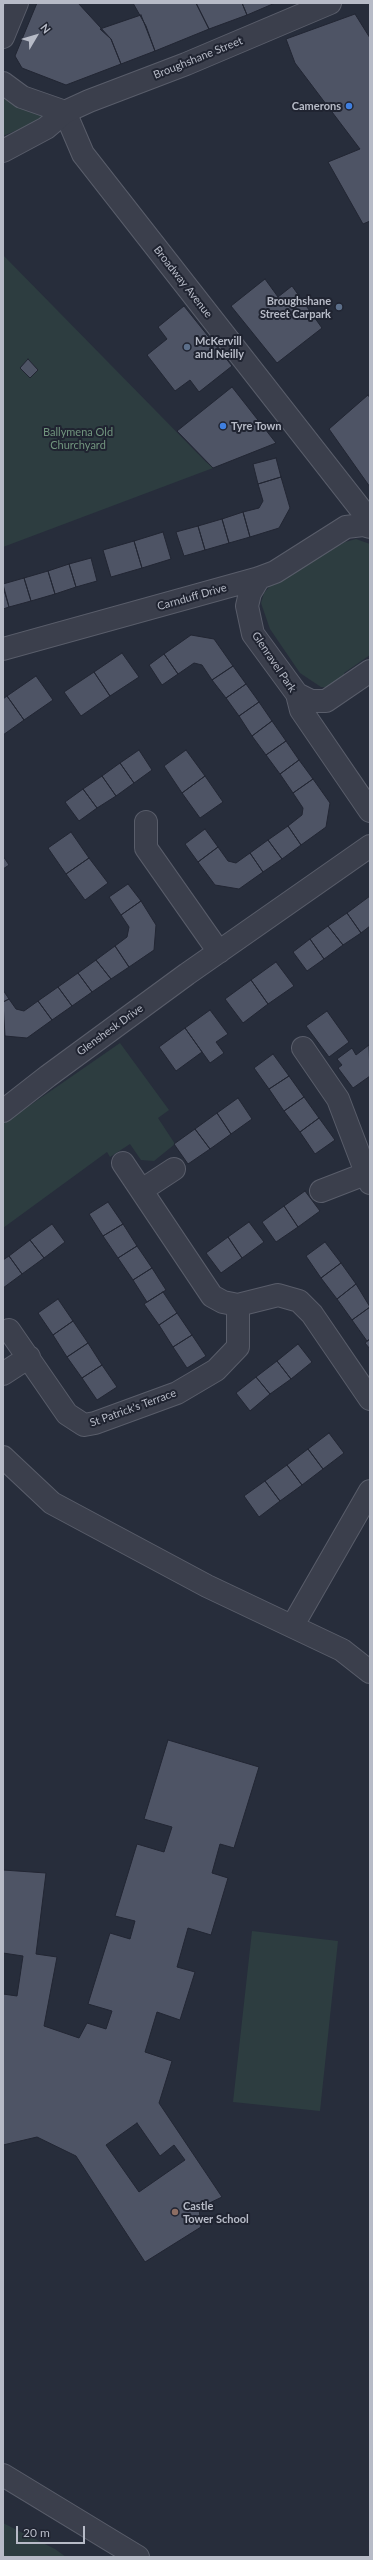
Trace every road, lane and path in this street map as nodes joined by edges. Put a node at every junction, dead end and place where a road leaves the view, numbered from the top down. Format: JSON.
{"nodes":[{"id":1,"x":17,"y":3,"type":"edge"},
{"id":2,"x":330,"y":3,"type":"edge"},
{"id":3,"x":3,"y":37,"type":"edge"},
{"id":4,"x":3,"y":83,"type":"edge"},
{"id":5,"x":65,"y":112,"type":"junction"},
{"id":6,"x":3,"y":151,"type":"edge"},
{"id":7,"x":370,"y":521,"type":"edge"},
{"id":8,"x":370,"y":527,"type":"edge"},
{"id":9,"x":259,"y":578,"type":"junction"},
{"id":10,"x":3,"y":649,"type":"edge"},
{"id":11,"x":370,"y":672,"type":"edge"},
{"id":12,"x":297,"y":694,"type":"junction"},
{"id":13,"x":326,"y":701,"type":"junction"},
{"id":14,"x":322,"y":742,"type":"junction"},
{"id":15,"x":370,"y":811,"type":"edge"},
{"id":16,"x":146,"y":822,"type":"dead end"},
{"id":17,"x":370,"y":846,"type":"edge"},
{"id":18,"x":219,"y":952,"type":"junction"},
{"id":19,"x":303,"y":1048,"type":"dead end"},
{"id":20,"x":3,"y":1111,"type":"edge"},
{"id":21,"x":123,"y":1163,"type":"dead end"},
{"id":22,"x":174,"y":1169,"type":"dead end"},
{"id":23,"x":368,"y":1178,"type":"edge"},
{"id":24,"x":142,"y":1190,"type":"junction"},
{"id":25,"x":321,"y":1191,"type":"dead end"},
{"id":26,"x":238,"y":1305,"type":"junction"},
{"id":27,"x":8,"y":1330,"type":"dead end"},
{"id":28,"x":29,"y":1357,"type":"junction"},
{"id":29,"x":3,"y":1374,"type":"edge"},
{"id":30,"x":370,"y":1399,"type":"edge"},
{"id":31,"x":3,"y":1457,"type":"edge"},
{"id":32,"x":370,"y":1491,"type":"edge"},
{"id":33,"x":293,"y":1625,"type":"junction"},
{"id":34,"x":370,"y":1672,"type":"edge"},
{"id":35,"x":3,"y":2474,"type":"edge"},
{"id":36,"x":138,"y":2557,"type":"edge"}],
"edges":[{"from":1,"to":3,"type":"street"},
{"from":2,"to":5,"type":"street","name":"Broughshane Street"},
{"from":4,"to":5,"type":"street"},
{"from":5,"to":6,"type":"street","name":"Broughshane Street"},
{"from":5,"to":7,"type":"street","name":"Broadway Avenue"},
{"from":8,"to":9,"type":"street","name":"Carnduff Drive"},
{"from":9,"to":10,"type":"street","name":"Carnduff Drive"},
{"from":9,"to":12,"type":"street","name":"Glenravel Park"},
{"from":11,"to":13,"type":"street"},
{"from":12,"to":13,"type":"street"},
{"from":12,"to":14,"type":"street","name":"Glenravel Park"},
{"from":13,"to":14,"type":"street"},
{"from":14,"to":15,"type":"street","name":"Glenravel Park"},
{"from":16,"to":18,"type":"street"},
{"from":17,"to":18,"type":"street","name":"Glenshesk Drive"},
{"from":18,"to":20,"type":"street","name":"Glenshesk Drive"},
{"from":19,"to":23,"type":"street"},
{"from":21,"to":24,"type":"street"},
{"from":22,"to":24,"type":"street"},
{"from":23,"to":25,"type":"street"},
{"from":24,"to":26,"type":"street"},
{"from":26,"to":28,"type":"street","name":"St Patrick's Terrace"},
{"from":26,"to":30,"type":"street"},
{"from":27,"to":28,"type":"street","name":"St Patrick's Terrace"},
{"from":28,"to":29,"type":"street"},
{"from":31,"to":33,"type":"street"},
{"from":32,"to":33,"type":"street"},
{"from":33,"to":34,"type":"street"},
{"from":35,"to":36,"type":"street"}]}
